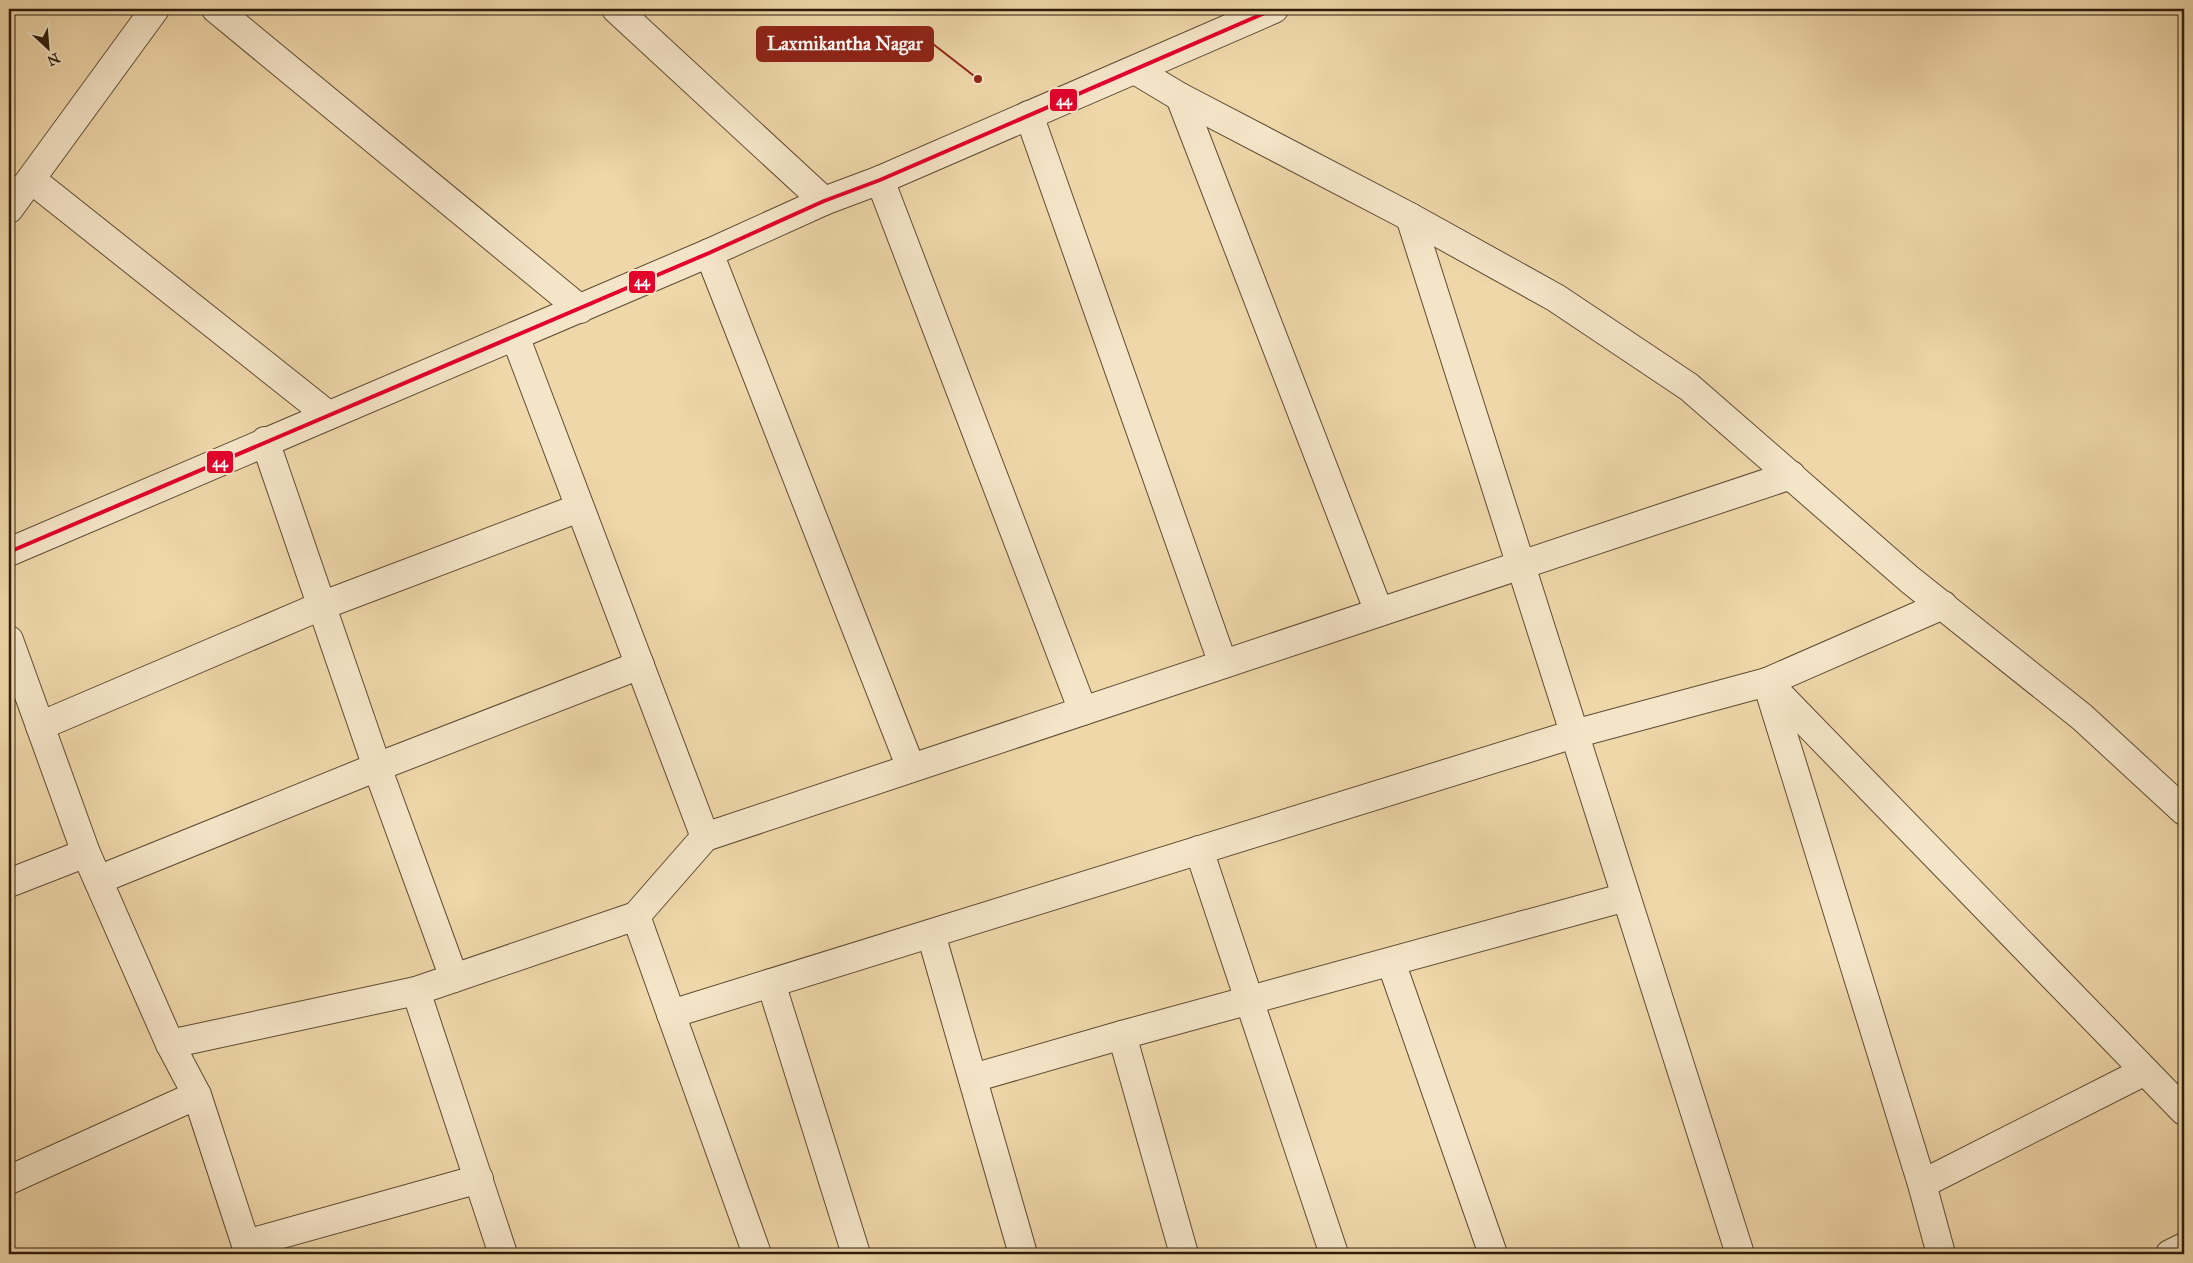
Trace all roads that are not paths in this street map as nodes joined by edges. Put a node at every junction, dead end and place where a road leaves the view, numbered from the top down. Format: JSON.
{"nodes":[{"id":1,"x":155,"y":9,"type":"edge"},
{"id":2,"x":216,"y":9,"type":"edge"},
{"id":3,"x":616,"y":9,"type":"edge"},
{"id":4,"x":1274,"y":9,"type":"edge"},
{"id":5,"x":1135,"y":70,"type":"junction"},
{"id":6,"x":1180,"y":97,"type":"junction"},
{"id":7,"x":1029,"y":115,"type":"junction"},
{"id":8,"x":32,"y":180,"type":"junction"},
{"id":9,"x":880,"y":180,"type":"junction"},
{"id":10,"x":824,"y":201,"type":"junction"},
{"id":11,"x":9,"y":209,"type":"edge"},
{"id":12,"x":1410,"y":217,"type":"junction"},
{"id":13,"x":709,"y":253,"type":"junction"},
{"id":14,"x":580,"y":308,"type":"junction"},
{"id":15,"x":515,"y":336,"type":"junction"},
{"id":16,"x":328,"y":415,"type":"junction"},
{"id":17,"x":265,"y":441,"type":"junction"},
{"id":18,"x":1791,"y":474,"type":"junction"},
{"id":19,"x":579,"y":508,"type":"junction"},
{"id":20,"x":9,"y":552,"type":"edge"},
{"id":21,"x":1519,"y":565,"type":"junction"},
{"id":22,"x":1943,"y":605,"type":"junction"},
{"id":23,"x":321,"y":606,"type":"junction"},
{"id":24,"x":1379,"y":612,"type":"junction"},
{"id":25,"x":9,"y":640,"type":"edge"},
{"id":26,"x":1223,"y":664,"type":"junction"},
{"id":27,"x":640,"y":665,"type":"junction"},
{"id":28,"x":1767,"y":682,"type":"junction"},
{"id":29,"x":1083,"y":711,"type":"junction"},
{"id":30,"x":40,"y":726,"type":"junction"},
{"id":31,"x":1574,"y":734,"type":"junction"},
{"id":32,"x":377,"y":767,"type":"junction"},
{"id":33,"x":911,"y":768,"type":"junction"},
{"id":34,"x":2184,"y":811,"type":"edge"},
{"id":35,"x":705,"y":837,"type":"junction"},
{"id":36,"x":1199,"y":850,"type":"junction"},
{"id":37,"x":86,"y":853,"type":"junction"},
{"id":38,"x":98,"y":880,"type":"junction"},
{"id":39,"x":9,"y":883,"type":"edge"},
{"id":40,"x":1626,"y":897,"type":"junction"},
{"id":41,"x":636,"y":916,"type":"junction"},
{"id":42,"x":931,"y":934,"type":"junction"},
{"id":43,"x":1390,"y":962,"type":"junction"},
{"id":44,"x":454,"y":978,"type":"junction"},
{"id":45,"x":771,"y":983,"type":"junction"},
{"id":46,"x":416,"y":991,"type":"junction"},
{"id":47,"x":1250,"y":1000,"type":"junction"},
{"id":48,"x":671,"y":1014,"type":"junction"},
{"id":49,"x":1122,"y":1035,"type":"junction"},
{"id":50,"x":170,"y":1044,"type":"junction"},
{"id":51,"x":2145,"y":1071,"type":"junction"},
{"id":52,"x":973,"y":1078,"type":"junction"},
{"id":53,"x":197,"y":1095,"type":"junction"},
{"id":54,"x":2184,"y":1111,"type":"edge"},
{"id":55,"x":479,"y":1179,"type":"junction"},
{"id":56,"x":9,"y":1180,"type":"edge"},
{"id":57,"x":1922,"y":1184,"type":"junction"},
{"id":58,"x":2184,"y":1247,"type":"edge"},
{"id":59,"x":248,"y":1249,"type":"edge"},
{"id":60,"x":503,"y":1254,"type":"edge"},
{"id":61,"x":757,"y":1254,"type":"edge"},
{"id":62,"x":856,"y":1254,"type":"edge"},
{"id":63,"x":1023,"y":1254,"type":"edge"},
{"id":64,"x":1184,"y":1254,"type":"edge"},
{"id":65,"x":1334,"y":1254,"type":"edge"},
{"id":66,"x":1493,"y":1254,"type":"edge"},
{"id":67,"x":1740,"y":1254,"type":"edge"},
{"id":68,"x":1941,"y":1254,"type":"edge"},
{"id":69,"x":2170,"y":1254,"type":"edge"}],
"edges":[{"from":1,"to":8,"type":"street"},
{"from":2,"to":14,"type":"street"},
{"from":3,"to":10,"type":"street"},
{"from":4,"to":5,"type":"street"},
{"from":5,"to":6,"type":"street"},
{"from":5,"to":7,"type":"street"},
{"from":6,"to":12,"type":"street"},
{"from":6,"to":24,"type":"street"},
{"from":7,"to":9,"type":"street"},
{"from":7,"to":26,"type":"street"},
{"from":8,"to":11,"type":"street"},
{"from":8,"to":16,"type":"street"},
{"from":9,"to":10,"type":"street"},
{"from":9,"to":29,"type":"street"},
{"from":10,"to":13,"type":"street"},
{"from":12,"to":18,"type":"street"},
{"from":12,"to":21,"type":"street"},
{"from":13,"to":14,"type":"street"},
{"from":13,"to":33,"type":"street"},
{"from":14,"to":15,"type":"street"},
{"from":15,"to":16,"type":"street"},
{"from":15,"to":19,"type":"street"},
{"from":16,"to":17,"type":"street"},
{"from":17,"to":20,"type":"street"},
{"from":17,"to":23,"type":"street"},
{"from":18,"to":21,"type":"street"},
{"from":18,"to":22,"type":"street"},
{"from":19,"to":23,"type":"street"},
{"from":19,"to":27,"type":"street"},
{"from":21,"to":24,"type":"street"},
{"from":21,"to":31,"type":"street"},
{"from":22,"to":28,"type":"street"},
{"from":22,"to":34,"type":"street"},
{"from":23,"to":30,"type":"street"},
{"from":23,"to":32,"type":"street"},
{"from":24,"to":26,"type":"street"},
{"from":25,"to":30,"type":"street"},
{"from":26,"to":29,"type":"street"},
{"from":27,"to":32,"type":"street"},
{"from":27,"to":35,"type":"street"},
{"from":28,"to":31,"type":"street"},
{"from":28,"to":51,"type":"street"},
{"from":28,"to":57,"type":"street"},
{"from":29,"to":33,"type":"street"},
{"from":30,"to":37,"type":"street"},
{"from":31,"to":36,"type":"street"},
{"from":31,"to":40,"type":"street"},
{"from":32,"to":38,"type":"street"},
{"from":32,"to":44,"type":"street"},
{"from":33,"to":35,"type":"street"},
{"from":35,"to":41,"type":"street"},
{"from":36,"to":42,"type":"street"},
{"from":36,"to":47,"type":"street"},
{"from":37,"to":38,"type":"street"},
{"from":37,"to":39,"type":"street"},
{"from":38,"to":50,"type":"street"},
{"from":40,"to":43,"type":"street"},
{"from":40,"to":67,"type":"street"},
{"from":41,"to":44,"type":"street"},
{"from":41,"to":48,"type":"street"},
{"from":42,"to":45,"type":"street"},
{"from":42,"to":52,"type":"street"},
{"from":43,"to":47,"type":"street"},
{"from":43,"to":66,"type":"street"},
{"from":44,"to":46,"type":"street"},
{"from":45,"to":48,"type":"street"},
{"from":45,"to":62,"type":"street"},
{"from":46,"to":50,"type":"street"},
{"from":46,"to":55,"type":"street"},
{"from":47,"to":49,"type":"street"},
{"from":47,"to":65,"type":"street"},
{"from":48,"to":61,"type":"street"},
{"from":49,"to":52,"type":"street"},
{"from":49,"to":64,"type":"street"},
{"from":50,"to":53,"type":"street"},
{"from":51,"to":54,"type":"street"},
{"from":51,"to":57,"type":"street"},
{"from":52,"to":63,"type":"street"},
{"from":53,"to":56,"type":"street"},
{"from":53,"to":59,"type":"street"},
{"from":55,"to":59,"type":"street"},
{"from":55,"to":60,"type":"street"},
{"from":57,"to":68,"type":"street"},
{"from":58,"to":69,"type":"street"}]}
